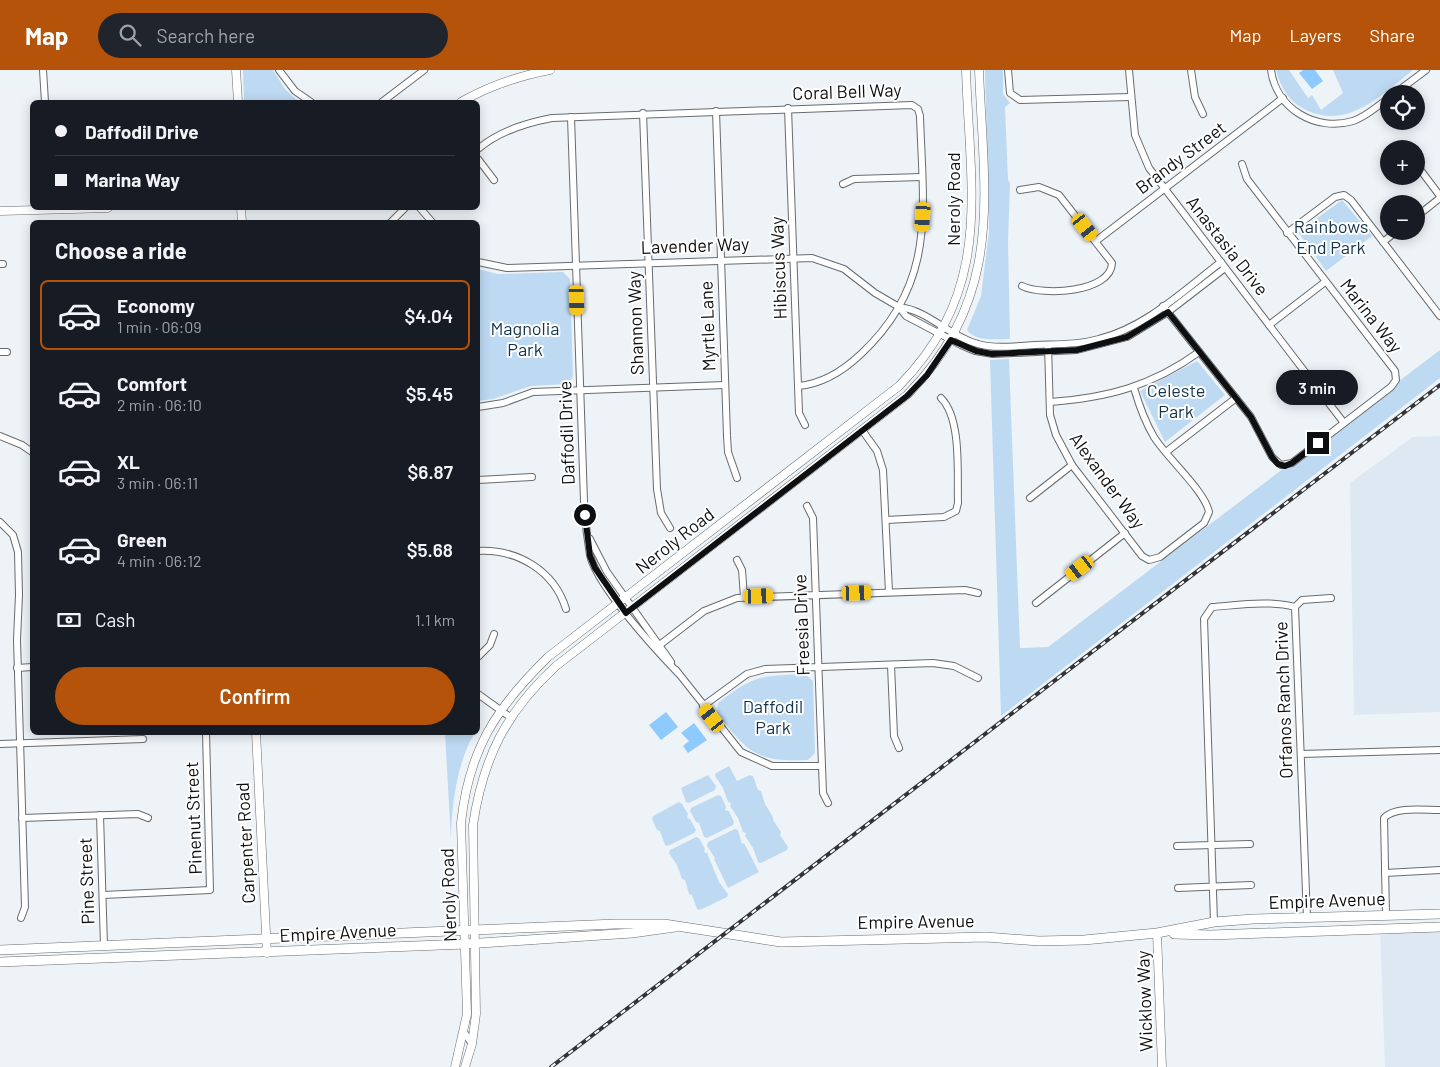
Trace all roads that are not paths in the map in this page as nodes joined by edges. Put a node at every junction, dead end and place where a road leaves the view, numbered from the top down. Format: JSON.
{"nodes":[{"id":1,"x":44,"y":70,"type":"edge"},
{"id":2,"x":236,"y":70,"type":"edge"},
{"id":3,"x":279,"y":70,"type":"edge"},
{"id":4,"x":424,"y":70,"type":"edge"},
{"id":5,"x":550,"y":70,"type":"edge"},
{"id":6,"x":966,"y":70,"type":"edge"},
{"id":7,"x":979,"y":70,"type":"edge"},
{"id":8,"x":1008,"y":70,"type":"edge"},
{"id":9,"x":1130,"y":70,"type":"edge"},
{"id":10,"x":1192,"y":70,"type":"edge"},
{"id":11,"x":1270,"y":70,"type":"edge"},
{"id":12,"x":1426,"y":70,"type":"edge"},
{"id":13,"x":1406,"y":85,"type":"edge"},
{"id":14,"x":1130,"y":97,"type":"junction"},
{"id":15,"x":1283,"y":98,"type":"junction"},
{"id":16,"x":45,"y":100,"type":"edge"},
{"id":17,"x":238,"y":100,"type":"edge"},
{"id":18,"x":308,"y":100,"type":"edge"},
{"id":19,"x":385,"y":100,"type":"edge"},
{"id":20,"x":465,"y":100,"type":"edge"},
{"id":21,"x":1380,"y":104,"type":"edge"},
{"id":22,"x":788,"y":108,"type":"junction"},
{"id":23,"x":716,"y":111,"type":"junction"},
{"id":24,"x":643,"y":113,"type":"junction"},
{"id":25,"x":1203,"y":114,"type":"dead end"},
{"id":26,"x":571,"y":117,"type":"junction"},
{"id":27,"x":480,"y":149,"type":"edge"},
{"id":28,"x":480,"y":162,"type":"edge"},
{"id":29,"x":1242,"y":164,"type":"dead end"},
{"id":30,"x":1425,"y":176,"type":"edge"},
{"id":31,"x":922,"y":177,"type":"junction"},
{"id":32,"x":494,"y":180,"type":"dead end"},
{"id":33,"x":843,"y":184,"type":"dead end"},
{"id":34,"x":1020,"y":190,"type":"dead end"},
{"id":35,"x":1165,"y":190,"type":"junction"},
{"id":36,"x":1440,"y":197,"type":"edge"},
{"id":37,"x":30,"y":209,"type":"edge"},
{"id":38,"x":0,"y":210,"type":"edge"},
{"id":39,"x":402,"y":210,"type":"edge"},
{"id":40,"x":422,"y":210,"type":"edge"},
{"id":41,"x":1425,"y":210,"type":"edge"},
{"id":42,"x":393,"y":220,"type":"edge"},
{"id":43,"x":430,"y":220,"type":"edge"},
{"id":44,"x":1287,"y":233,"type":"junction"},
{"id":45,"x":1386,"y":240,"type":"edge"},
{"id":46,"x":1096,"y":241,"type":"junction"},
{"id":47,"x":1383,"y":242,"type":"junction"},
{"id":48,"x":794,"y":257,"type":"junction"},
{"id":49,"x":721,"y":260,"type":"junction"},
{"id":50,"x":480,"y":262,"type":"edge"},
{"id":51,"x":649,"y":262,"type":"junction"},
{"id":52,"x":576,"y":265,"type":"junction"},
{"id":53,"x":1223,"y":265,"type":"junction"},
{"id":54,"x":1325,"y":282,"type":"junction"},
{"id":55,"x":1022,"y":286,"type":"dead end"},
{"id":56,"x":1163,"y":306,"type":"junction"},
{"id":57,"x":899,"y":307,"type":"junction"},
{"id":58,"x":1168,"y":312,"type":"junction"},
{"id":59,"x":1440,"y":316,"type":"edge"},
{"id":60,"x":1269,"y":325,"type":"junction"},
{"id":61,"x":942,"y":331,"type":"junction"},
{"id":62,"x":953,"y":337,"type":"junction"},
{"id":63,"x":1048,"y":345,"type":"junction"},
{"id":64,"x":1199,"y":352,"type":"junction"},
{"id":65,"x":1048,"y":353,"type":"junction"},
{"id":66,"x":725,"y":385,"type":"junction"},
{"id":67,"x":798,"y":386,"type":"junction"},
{"id":68,"x":653,"y":387,"type":"junction"},
{"id":69,"x":1134,"y":388,"type":"junction"},
{"id":70,"x":580,"y":390,"type":"junction"},
{"id":71,"x":941,"y":398,"type":"dead end"},
{"id":72,"x":1236,"y":398,"type":"junction"},
{"id":73,"x":1050,"y":402,"type":"junction"},
{"id":74,"x":480,"y":407,"type":"edge"},
{"id":75,"x":1344,"y":423,"type":"junction"},
{"id":76,"x":805,"y":425,"type":"dead end"},
{"id":77,"x":862,"y":430,"type":"junction"},
{"id":78,"x":0,"y":436,"type":"edge"},
{"id":79,"x":30,"y":451,"type":"edge"},
{"id":80,"x":1166,"y":452,"type":"junction"},
{"id":81,"x":1072,"y":465,"type":"junction"},
{"id":82,"x":532,"y":477,"type":"dead end"},
{"id":83,"x":737,"y":478,"type":"dead end"},
{"id":84,"x":480,"y":480,"type":"edge"},
{"id":85,"x":1030,"y":498,"type":"dead end"},
{"id":86,"x":807,"y":506,"type":"dead end"},
{"id":87,"x":886,"y":520,"type":"junction"},
{"id":88,"x":0,"y":522,"type":"edge"},
{"id":89,"x":670,"y":528,"type":"dead end"},
{"id":90,"x":1125,"y":533,"type":"junction"},
{"id":91,"x":480,"y":551,"type":"edge"},
{"id":92,"x":737,"y":560,"type":"dead end"},
{"id":93,"x":888,"y":592,"type":"junction"},
{"id":94,"x":978,"y":593,"type":"dead end"},
{"id":95,"x":816,"y":595,"type":"junction"},
{"id":96,"x":744,"y":597,"type":"junction"},
{"id":97,"x":1331,"y":598,"type":"dead end"},
{"id":98,"x":622,"y":600,"type":"junction"},
{"id":99,"x":1036,"y":603,"type":"dead end"},
{"id":100,"x":633,"y":607,"type":"junction"},
{"id":101,"x":1295,"y":607,"type":"junction"},
{"id":102,"x":566,"y":609,"type":"dead end"},
{"id":103,"x":626,"y":613,"type":"junction"},
{"id":104,"x":494,"y":634,"type":"dead end"},
{"id":105,"x":658,"y":647,"type":"junction"},
{"id":106,"x":480,"y":655,"type":"edge"},
{"id":107,"x":891,"y":665,"type":"junction"},
{"id":108,"x":819,"y":667,"type":"junction"},
{"id":109,"x":18,"y":668,"type":"junction"},
{"id":110,"x":30,"y":668,"type":"edge"},
{"id":111,"x":978,"y":678,"type":"dead end"},
{"id":112,"x":480,"y":695,"type":"edge"},
{"id":113,"x":703,"y":706,"type":"junction"},
{"id":114,"x":500,"y":710,"type":"junction"},
{"id":115,"x":510,"y":717,"type":"junction"},
{"id":116,"x":206,"y":735,"type":"edge"},
{"id":117,"x":256,"y":735,"type":"edge"},
{"id":118,"x":144,"y":739,"type":"dead end"},
{"id":119,"x":20,"y":743,"type":"junction"},
{"id":120,"x":0,"y":744,"type":"edge"},
{"id":121,"x":899,"y":748,"type":"dead end"},
{"id":122,"x":1440,"y":750,"type":"edge"},
{"id":123,"x":1301,"y":754,"type":"junction"},
{"id":124,"x":822,"y":766,"type":"junction"},
{"id":125,"x":828,"y":803,"type":"dead end"},
{"id":126,"x":1440,"y":810,"type":"edge"},
{"id":127,"x":100,"y":816,"type":"junction"},
{"id":128,"x":22,"y":818,"type":"junction"},
{"id":129,"x":148,"y":818,"type":"dead end"},
{"id":130,"x":1250,"y":844,"type":"dead end"},
{"id":131,"x":1177,"y":846,"type":"dead end"},
{"id":132,"x":1212,"y":846,"type":"junction"},
{"id":133,"x":1440,"y":870,"type":"edge"},
{"id":134,"x":1386,"y":873,"type":"junction"},
{"id":135,"x":1251,"y":885,"type":"dead end"},
{"id":136,"x":1213,"y":886,"type":"junction"},
{"id":137,"x":1178,"y":888,"type":"dead end"},
{"id":138,"x":103,"y":895,"type":"junction"},
{"id":139,"x":1440,"y":914,"type":"edge"},
{"id":140,"x":1386,"y":915,"type":"junction"},
{"id":141,"x":22,"y":918,"type":"dead end"},
{"id":142,"x":1307,"y":918,"type":"junction"},
{"id":143,"x":1214,"y":922,"type":"junction"},
{"id":144,"x":616,"y":924,"type":"junction"},
{"id":145,"x":676,"y":927,"type":"junction"},
{"id":146,"x":1440,"y":928,"type":"edge"},
{"id":147,"x":476,"y":931,"type":"junction"},
{"id":148,"x":465,"y":932,"type":"junction"},
{"id":149,"x":1157,"y":933,"type":"junction"},
{"id":150,"x":1253,"y":933,"type":"junction"},
{"id":151,"x":613,"y":935,"type":"junction"},
{"id":152,"x":267,"y":940,"type":"junction"},
{"id":153,"x":471,"y":944,"type":"junction"},
{"id":154,"x":104,"y":946,"type":"junction"},
{"id":155,"x":0,"y":950,"type":"edge"},
{"id":156,"x":267,"y":953,"type":"junction"},
{"id":157,"x":0,"y":962,"type":"edge"},
{"id":158,"x":464,"y":1032,"type":"junction"},
{"id":159,"x":472,"y":1044,"type":"junction"},
{"id":160,"x":454,"y":1067,"type":"edge"},
{"id":161,"x":465,"y":1067,"type":"edge"},
{"id":162,"x":1162,"y":1067,"type":"edge"}],
"edges":[{"from":1,"to":16,"type":"street"},
{"from":2,"to":17,"type":"street"},
{"from":3,"to":18,"type":"street"},
{"from":4,"to":19,"type":"street"},
{"from":5,"to":20,"type":"street"},
{"from":6,"to":61,"type":"street","name":"Neroly Road"},
{"from":7,"to":62,"type":"street","name":"Neroly Road"},
{"from":8,"to":14,"type":"street"},
{"from":9,"to":14,"type":"street","name":"Anastasia Drive"},
{"from":10,"to":25,"type":"street"},
{"from":11,"to":15,"type":"street"},
{"from":12,"to":13,"type":"street"},
{"from":14,"to":35,"type":"street","name":"Anastasia Drive"},
{"from":15,"to":21,"type":"street"},
{"from":15,"to":35,"type":"street","name":"Brandy Street"},
{"from":22,"to":23,"type":"street","name":"Coral Bell Way"},
{"from":22,"to":31,"type":"street","name":"Coral Bell Way"},
{"from":22,"to":48,"type":"street","name":"Hibiscus Way"},
{"from":23,"to":24,"type":"street","name":"Coral Bell Way"},
{"from":23,"to":49,"type":"street","name":"Myrtle Lane"},
{"from":24,"to":26,"type":"street","name":"Coral Bell Way"},
{"from":24,"to":51,"type":"street","name":"Shannon Way"},
{"from":26,"to":27,"type":"street","name":"Coral Bell Way"},
{"from":26,"to":52,"type":"street","name":"Daffodil Drive"},
{"from":28,"to":32,"type":"street"},
{"from":29,"to":44,"type":"street","name":"Marina Way"},
{"from":30,"to":36,"type":"street"},
{"from":31,"to":33,"type":"street"},
{"from":31,"to":57,"type":"street","name":"Coral Bell Way"},
{"from":34,"to":46,"type":"street"},
{"from":35,"to":46,"type":"street","name":"Brandy Street"},
{"from":35,"to":53,"type":"street","name":"Anastasia Drive"},
{"from":36,"to":41,"type":"street"},
{"from":37,"to":38,"type":"street"},
{"from":39,"to":42,"type":"street"},
{"from":40,"to":43,"type":"street"},
{"from":44,"to":47,"type":"street"},
{"from":44,"to":54,"type":"street","name":"Marina Way"},
{"from":45,"to":47,"type":"street"},
{"from":46,"to":55,"type":"street"},
{"from":47,"to":59,"type":"street"},
{"from":48,"to":49,"type":"street","name":"Lavender Way"},
{"from":48,"to":57,"type":"street","name":"Lavender Way"},
{"from":48,"to":67,"type":"street","name":"Hibiscus Way"},
{"from":49,"to":51,"type":"street","name":"Lavender Way"},
{"from":49,"to":66,"type":"street","name":"Myrtle Lane"},
{"from":50,"to":52,"type":"street","name":"Lavender Way"},
{"from":51,"to":52,"type":"street","name":"Lavender Way"},
{"from":51,"to":68,"type":"street","name":"Shannon Way"},
{"from":52,"to":70,"type":"street","name":"Daffodil Drive"},
{"from":53,"to":56,"type":"street"},
{"from":53,"to":58,"type":"street"},
{"from":53,"to":60,"type":"street","name":"Anastasia Drive"},
{"from":54,"to":60,"type":"street"},
{"from":54,"to":75,"type":"street","name":"Marina Way"},
{"from":56,"to":58,"type":"street","name":"Marina Way"},
{"from":56,"to":63,"type":"street"},
{"from":57,"to":61,"type":"street","name":"Lavender Way"},
{"from":57,"to":67,"type":"street","name":"Coral Bell Way"},
{"from":58,"to":64,"type":"street","name":"Marina Way"},
{"from":58,"to":65,"type":"street"},
{"from":60,"to":75,"type":"street","name":"Anastasia Drive"},
{"from":61,"to":62,"type":"street","name":"Lavender Way"},
{"from":61,"to":98,"type":"street","name":"Neroly Road"},
{"from":62,"to":63,"type":"street"},
{"from":62,"to":65,"type":"street"},
{"from":62,"to":77,"type":"street","name":"Neroly Road"},
{"from":63,"to":65,"type":"street","name":"Alexander Way"},
{"from":64,"to":69,"type":"street"},
{"from":64,"to":72,"type":"street","name":"Marina Way"},
{"from":65,"to":73,"type":"street","name":"Alexander Way"},
{"from":66,"to":68,"type":"street"},
{"from":66,"to":83,"type":"street","name":"Myrtle Lane"},
{"from":67,"to":76,"type":"street","name":"Hibiscus Way"},
{"from":68,"to":70,"type":"street"},
{"from":68,"to":89,"type":"street","name":"Shannon Way"},
{"from":69,"to":73,"type":"street"},
{"from":69,"to":80,"type":"street"},
{"from":70,"to":74,"type":"street"},
{"from":70,"to":98,"type":"street","name":"Daffodil Drive"},
{"from":71,"to":87,"type":"street"},
{"from":72,"to":75,"type":"street","name":"Marina Way"},
{"from":72,"to":80,"type":"street"},
{"from":73,"to":81,"type":"street","name":"Alexander Way"},
{"from":77,"to":87,"type":"street"},
{"from":77,"to":100,"type":"street","name":"Neroly Road"},
{"from":78,"to":79,"type":"street"},
{"from":80,"to":90,"type":"street","name":"Alexander Way"},
{"from":81,"to":85,"type":"street"},
{"from":81,"to":90,"type":"street","name":"Alexander Way"},
{"from":82,"to":84,"type":"street"},
{"from":86,"to":95,"type":"street","name":"Freesia Drive"},
{"from":87,"to":93,"type":"street"},
{"from":88,"to":109,"type":"street"},
{"from":90,"to":99,"type":"street"},
{"from":91,"to":102,"type":"street"},
{"from":92,"to":96,"type":"street"},
{"from":93,"to":94,"type":"street"},
{"from":93,"to":95,"type":"street"},
{"from":95,"to":96,"type":"street"},
{"from":95,"to":108,"type":"street","name":"Freesia Drive"},
{"from":96,"to":105,"type":"street"},
{"from":97,"to":101,"type":"street"},
{"from":98,"to":100,"type":"street","name":"Daffodil Drive"},
{"from":98,"to":103,"type":"street","name":"Daffodil Drive"},
{"from":98,"to":114,"type":"street","name":"Neroly Road"},
{"from":100,"to":103,"type":"street","name":"Neroly Road"},
{"from":100,"to":105,"type":"street","name":"Daffodil Drive"},
{"from":101,"to":123,"type":"street","name":"Orfanos Ranch Drive"},
{"from":101,"to":132,"type":"street","name":"Orfanos Ranch Drive"},
{"from":103,"to":105,"type":"street","name":"Daffodil Drive"},
{"from":103,"to":115,"type":"street","name":"Neroly Road"},
{"from":104,"to":106,"type":"street"},
{"from":105,"to":113,"type":"street","name":"Daffodil Drive"},
{"from":107,"to":108,"type":"street"},
{"from":107,"to":111,"type":"street"},
{"from":107,"to":121,"type":"street"},
{"from":108,"to":113,"type":"street"},
{"from":108,"to":124,"type":"street","name":"Freesia Drive"},
{"from":109,"to":110,"type":"street"},
{"from":109,"to":119,"type":"street"},
{"from":112,"to":114,"type":"street"},
{"from":113,"to":124,"type":"street","name":"Daffodil Drive"},
{"from":114,"to":115,"type":"street"},
{"from":114,"to":148,"type":"street","name":"Neroly Road"},
{"from":115,"to":147,"type":"street","name":"Neroly Road"},
{"from":116,"to":138,"type":"street","name":"Pinenut Street"},
{"from":117,"to":152,"type":"street","name":"Carpenter Road"},
{"from":118,"to":119,"type":"street"},
{"from":119,"to":120,"type":"street"},
{"from":119,"to":128,"type":"street"},
{"from":122,"to":123,"type":"street"},
{"from":123,"to":142,"type":"street","name":"Orfanos Ranch Drive"},
{"from":124,"to":125,"type":"street","name":"Freesia Drive"},
{"from":126,"to":134,"type":"street"},
{"from":127,"to":128,"type":"street"},
{"from":127,"to":129,"type":"street"},
{"from":127,"to":138,"type":"street","name":"Pine Street"},
{"from":128,"to":141,"type":"street"},
{"from":130,"to":132,"type":"street"},
{"from":131,"to":132,"type":"street"},
{"from":132,"to":136,"type":"street","name":"Orfanos Ranch Drive"},
{"from":133,"to":134,"type":"street"},
{"from":134,"to":140,"type":"street"},
{"from":135,"to":136,"type":"street"},
{"from":136,"to":137,"type":"street"},
{"from":136,"to":143,"type":"street","name":"Orfanos Ranch Drive"},
{"from":138,"to":154,"type":"street","name":"Pine Street"},
{"from":139,"to":140,"type":"main road","name":"Empire Avenue"},
{"from":140,"to":142,"type":"main road","name":"Empire Avenue"},
{"from":142,"to":143,"type":"main road","name":"Empire Avenue"},
{"from":142,"to":150,"type":"main road"},
{"from":143,"to":149,"type":"main road","name":"Empire Avenue"},
{"from":144,"to":145,"type":"main road","name":"Empire Avenue"},
{"from":144,"to":147,"type":"main road","name":"Empire Avenue"},
{"from":144,"to":151,"type":"main road"},
{"from":145,"to":149,"type":"main road","name":"Empire Avenue"},
{"from":145,"to":151,"type":"main road","name":"Empire Avenue"},
{"from":146,"to":150,"type":"main road","name":"Empire Avenue"},
{"from":147,"to":148,"type":"main road","name":"Empire Avenue"},
{"from":147,"to":153,"type":"street","name":"Neroly Road"},
{"from":148,"to":152,"type":"main road","name":"Empire Avenue"},
{"from":148,"to":153,"type":"street","name":"Neroly Road"},
{"from":149,"to":150,"type":"main road","name":"Empire Avenue"},
{"from":149,"to":162,"type":"street","name":"Wicklow Way"},
{"from":151,"to":153,"type":"main road","name":"Empire Avenue"},
{"from":152,"to":154,"type":"main road","name":"Empire Avenue"},
{"from":152,"to":156,"type":"street","name":"Carpenter Road"},
{"from":153,"to":156,"type":"main road","name":"Empire Avenue"},
{"from":153,"to":158,"type":"street","name":"Neroly Road"},
{"from":153,"to":159,"type":"street","name":"Neroly Road"},
{"from":154,"to":155,"type":"main road","name":"Empire Avenue"},
{"from":156,"to":157,"type":"main road","name":"Empire Avenue"},
{"from":158,"to":159,"type":"street"},
{"from":158,"to":160,"type":"street","name":"Neroly Road"},
{"from":159,"to":161,"type":"street","name":"Neroly Road"}]}
